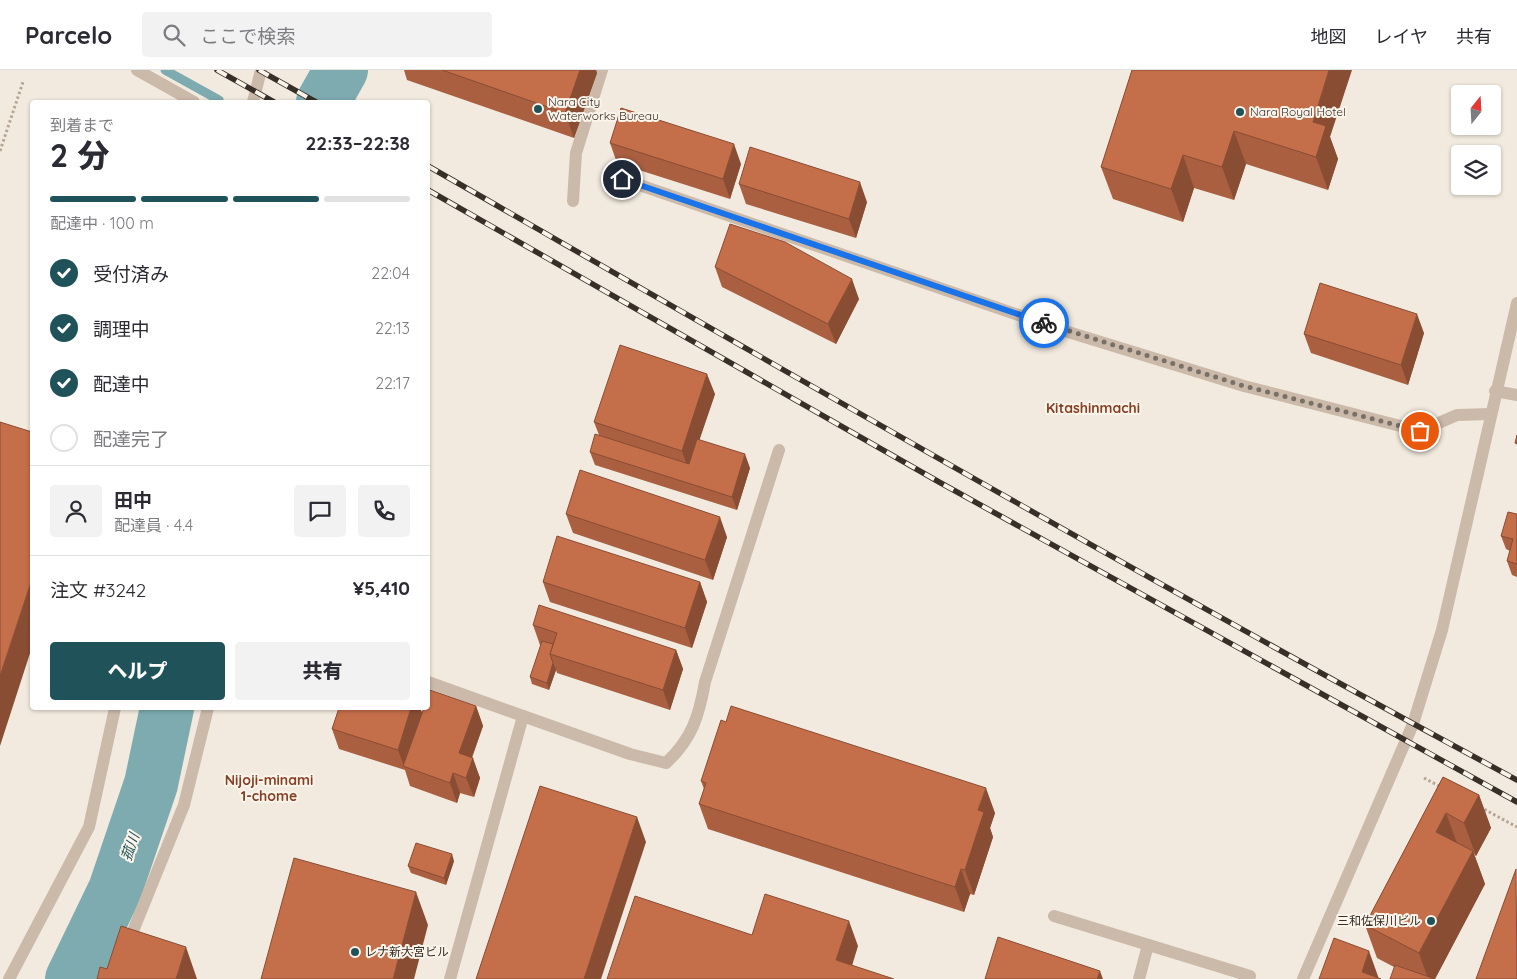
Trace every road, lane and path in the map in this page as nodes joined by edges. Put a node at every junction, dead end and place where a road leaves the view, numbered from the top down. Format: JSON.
{"nodes":[{"id":1,"x":137,"y":70,"type":"edge"},
{"id":2,"x":261,"y":70,"type":"edge"},
{"id":3,"x":602,"y":70,"type":"edge"},
{"id":4,"x":23,"y":82,"type":"dead end"},
{"id":5,"x":190,"y":100,"type":"edge"},
{"id":6,"x":254,"y":100,"type":"edge"},
{"id":7,"x":0,"y":151,"type":"edge"},
{"id":8,"x":622,"y":179,"type":"dead end"},
{"id":9,"x":573,"y":201,"type":"dead end"},
{"id":10,"x":1517,"y":303,"type":"edge"},
{"id":11,"x":1495,"y":391,"type":"junction"},
{"id":12,"x":1517,"y":395,"type":"edge"},
{"id":13,"x":1490,"y":414,"type":"junction"},
{"id":14,"x":779,"y":450,"type":"dead end"},
{"id":15,"x":430,"y":683,"type":"edge"},
{"id":16,"x":115,"y":710,"type":"edge"},
{"id":17,"x":208,"y":710,"type":"edge"},
{"id":18,"x":523,"y":716,"type":"junction"},
{"id":19,"x":1424,"y":778,"type":"dead end"},
{"id":20,"x":1449,"y":791,"type":"edge"},
{"id":21,"x":1475,"y":805,"type":"edge"},
{"id":22,"x":1517,"y":827,"type":"edge"},
{"id":23,"x":1054,"y":916,"type":"dead end"},
{"id":24,"x":1148,"y":945,"type":"junction"},
{"id":25,"x":120,"y":961,"type":"edge"},
{"id":26,"x":1250,"y":976,"type":"dead end"},
{"id":27,"x":9,"y":979,"type":"edge"},
{"id":28,"x":450,"y":979,"type":"edge"},
{"id":29,"x":1139,"y":979,"type":"edge"},
{"id":30,"x":1303,"y":979,"type":"edge"}],
"edges":[{"from":1,"to":5,"type":"street"},
{"from":2,"to":6,"type":"street"},
{"from":3,"to":9,"type":"street"},
{"from":4,"to":7,"type":"path"},
{"from":8,"to":13,"type":"street"},
{"from":10,"to":11,"type":"street"},
{"from":11,"to":12,"type":"street"},
{"from":11,"to":13,"type":"street"},
{"from":13,"to":30,"type":"street"},
{"from":14,"to":18,"type":"street"},
{"from":15,"to":18,"type":"street"},
{"from":16,"to":27,"type":"street"},
{"from":17,"to":25,"type":"street"},
{"from":18,"to":28,"type":"street"},
{"from":19,"to":20,"type":"path"},
{"from":21,"to":22,"type":"path"},
{"from":23,"to":24,"type":"street"},
{"from":24,"to":26,"type":"street"},
{"from":24,"to":29,"type":"street"}]}
